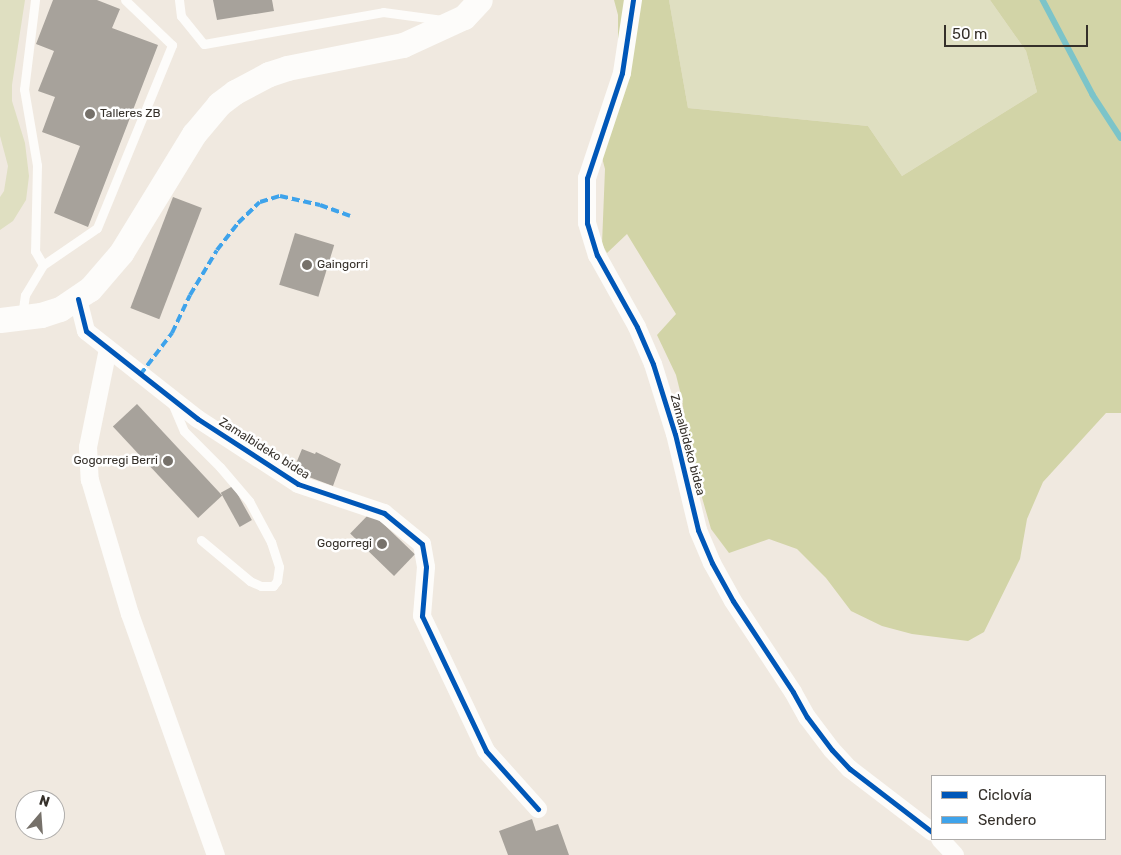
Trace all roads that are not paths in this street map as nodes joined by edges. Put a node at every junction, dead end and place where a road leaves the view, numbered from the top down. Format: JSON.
{"nodes":[{"id":1,"x":35,"y":0,"type":"edge"},
{"id":2,"x":125,"y":0,"type":"edge"},
{"id":3,"x":179,"y":0,"type":"edge"},
{"id":4,"x":633,"y":0,"type":"edge"},
{"id":5,"x":472,"y":9,"type":"edge"},
{"id":6,"x":42,"y":265,"type":"junction"},
{"id":7,"x":78,"y":299,"type":"junction"},
{"id":8,"x":11,"y":319,"type":"edge"},
{"id":9,"x":108,"y":348,"type":"junction"},
{"id":10,"x":170,"y":398,"type":"junction"},
{"id":11,"x":202,"y":540,"type":"dead end"},
{"id":12,"x":538,"y":810,"type":"dead end"},
{"id":13,"x":931,"y":831,"type":"edge"},
{"id":14,"x":941,"y":840,"type":"edge"},
{"id":15,"x":216,"y":855,"type":"edge"},
{"id":16,"x":955,"y":855,"type":"edge"}],
"edges":[{"from":1,"to":6,"type":"lane"},
{"from":2,"to":6,"type":"lane"},
{"from":3,"to":5,"type":"lane"},
{"from":4,"to":13,"type":"street","name":"Zamalbideko bidea"},
{"from":5,"to":7,"type":"street"},
{"from":6,"to":8,"type":"lane"},
{"from":7,"to":8,"type":"street"},
{"from":7,"to":9,"type":"street","name":"Zamalbideko bidea"},
{"from":9,"to":10,"type":"street","name":"Zamalbideko bidea"},
{"from":9,"to":15,"type":"street"},
{"from":10,"to":11,"type":"lane"},
{"from":10,"to":12,"type":"street","name":"Zamalbideko bidea"},
{"from":14,"to":16,"type":"street"}]}
